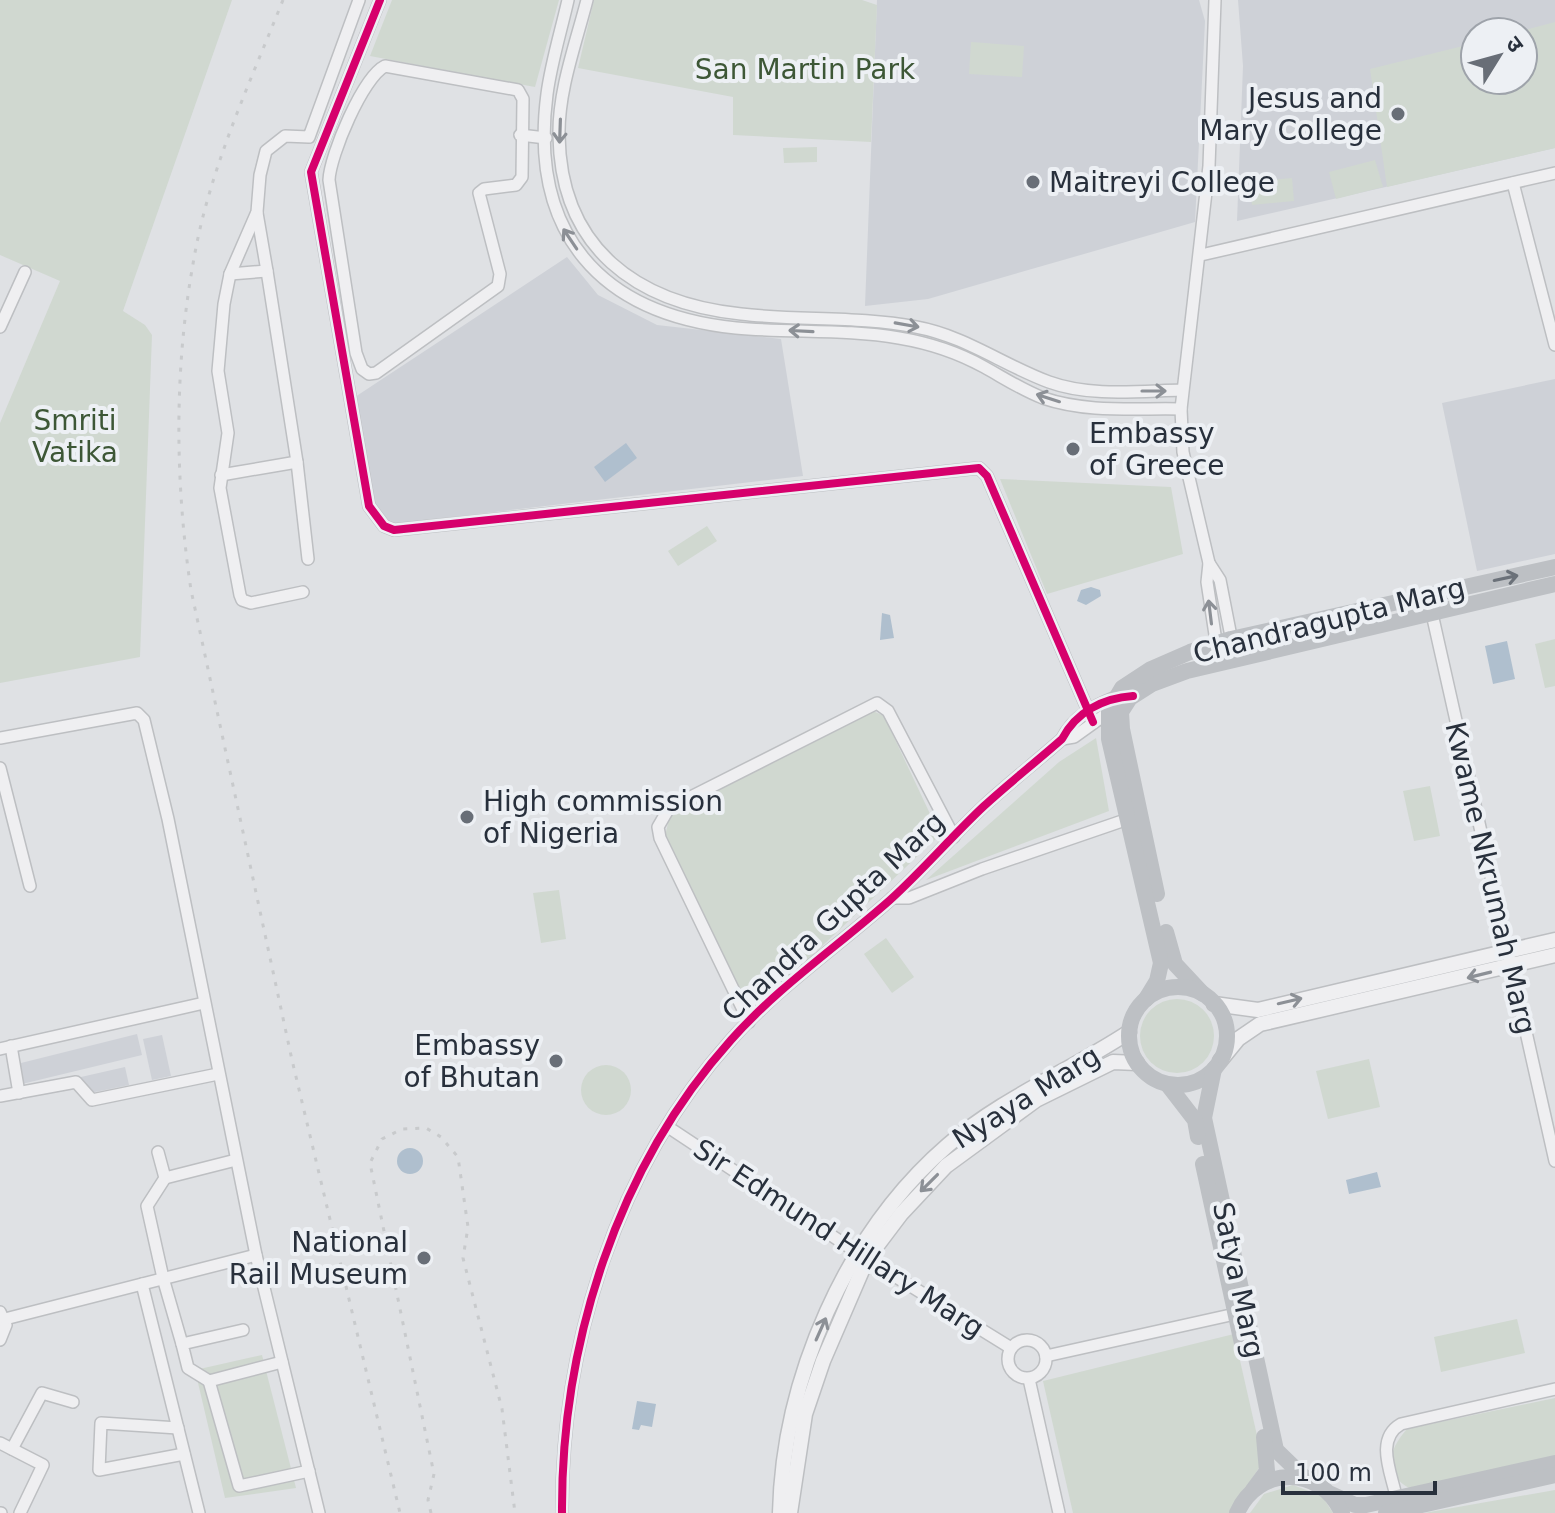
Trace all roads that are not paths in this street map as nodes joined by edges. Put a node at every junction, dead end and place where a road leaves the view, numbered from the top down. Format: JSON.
{"nodes":[{"id":1,"x":359,"y":0,"type":"edge"},
{"id":2,"x":380,"y":0,"type":"edge"},
{"id":3,"x":568,"y":0,"type":"edge"},
{"id":4,"x":587,"y":0,"type":"edge"},
{"id":5,"x":1215,"y":0,"type":"edge"},
{"id":6,"x":547,"y":95,"type":"junction"},
{"id":7,"x":563,"y":97,"type":"junction"},
{"id":8,"x":520,"y":135,"type":"junction"},
{"id":9,"x":546,"y":138,"type":"junction"},
{"id":10,"x":315,"y":140,"type":"junction"},
{"id":11,"x":1555,"y":173,"type":"edge"},
{"id":12,"x":1513,"y":183,"type":"junction"},
{"id":13,"x":257,"y":212,"type":"junction"},
{"id":14,"x":1201,"y":255,"type":"junction"},
{"id":15,"x":615,"y":268,"type":"junction"},
{"id":16,"x":267,"y":271,"type":"junction"},
{"id":17,"x":25,"y":272,"type":"dead end"},
{"id":18,"x":230,"y":274,"type":"junction"},
{"id":19,"x":605,"y":279,"type":"junction"},
{"id":20,"x":736,"y":314,"type":"junction"},
{"id":21,"x":0,"y":327,"type":"edge"},
{"id":22,"x":733,"y":327,"type":"junction"},
{"id":23,"x":1555,"y":345,"type":"edge"},
{"id":24,"x":369,"y":374,"type":"junction"},
{"id":25,"x":347,"y":383,"type":"junction"},
{"id":26,"x":1094,"y":389,"type":"junction"},
{"id":27,"x":1182,"y":390,"type":"junction"},
{"id":28,"x":1090,"y":408,"type":"junction"},
{"id":29,"x":1181,"y":409,"type":"junction"},
{"id":30,"x":297,"y":462,"type":"junction"},
{"id":31,"x":221,"y":475,"type":"junction"},
{"id":32,"x":308,"y":559,"type":"dead end"},
{"id":33,"x":1555,"y":567,"type":"edge"},
{"id":34,"x":1555,"y":584,"type":"edge"},
{"id":35,"x":303,"y":592,"type":"dead end"},
{"id":36,"x":1428,"y":596,"type":"junction"},
{"id":37,"x":1430,"y":614,"type":"junction"},
{"id":38,"x":1224,"y":641,"type":"junction"},
{"id":39,"x":1227,"y":659,"type":"junction"},
{"id":40,"x":1120,"y":704,"type":"junction"},
{"id":41,"x":1090,"y":716,"type":"junction"},
{"id":42,"x":0,"y":738,"type":"edge"},
{"id":43,"x":0,"y":768,"type":"edge"},
{"id":44,"x":1128,"y":819,"type":"junction"},
{"id":45,"x":954,"y":837,"type":"junction"},
{"id":46,"x":30,"y":886,"type":"dead end"},
{"id":47,"x":892,"y":898,"type":"junction"},
{"id":48,"x":1555,"y":940,"type":"edge"},
{"id":49,"x":1510,"y":949,"type":"junction"},
{"id":50,"x":1555,"y":955,"type":"edge"},
{"id":51,"x":1512,"y":966,"type":"junction"},
{"id":52,"x":1146,"y":999,"type":"junction"},
{"id":53,"x":1208,"y":999,"type":"junction"},
{"id":54,"x":204,"y":1003,"type":"junction"},
{"id":55,"x":749,"y":1022,"type":"junction"},
{"id":56,"x":1129,"y":1032,"type":"junction"},
{"id":57,"x":5,"y":1047,"type":"edge"},
{"id":58,"x":1137,"y":1063,"type":"junction"},
{"id":59,"x":1217,"y":1065,"type":"junction"},
{"id":60,"x":218,"y":1074,"type":"junction"},
{"id":61,"x":1168,"y":1085,"type":"junction"},
{"id":62,"x":19,"y":1093,"type":"junction"},
{"id":63,"x":0,"y":1096,"type":"edge"},
{"id":64,"x":668,"y":1127,"type":"junction"},
{"id":65,"x":158,"y":1152,"type":"dead end"},
{"id":66,"x":236,"y":1160,"type":"junction"},
{"id":67,"x":1555,"y":1161,"type":"edge"},
{"id":68,"x":165,"y":1178,"type":"junction"},
{"id":69,"x":256,"y":1255,"type":"junction"},
{"id":70,"x":862,"y":1256,"type":"junction"},
{"id":71,"x":163,"y":1278,"type":"junction"},
{"id":72,"x":142,"y":1284,"type":"junction"},
{"id":73,"x":1235,"y":1314,"type":"junction"},
{"id":74,"x":2,"y":1316,"type":"edge"},
{"id":75,"x":243,"y":1330,"type":"dead end"},
{"id":76,"x":0,"y":1340,"type":"edge"},
{"id":77,"x":182,"y":1344,"type":"junction"},
{"id":78,"x":1011,"y":1348,"type":"junction"},
{"id":79,"x":1046,"y":1356,"type":"junction"},
{"id":80,"x":282,"y":1362,"type":"junction"},
{"id":81,"x":1029,"y":1379,"type":"junction"},
{"id":82,"x":209,"y":1381,"type":"junction"},
{"id":83,"x":1555,"y":1389,"type":"edge"},
{"id":84,"x":73,"y":1402,"type":"dead end"},
{"id":85,"x":178,"y":1428,"type":"junction"},
{"id":86,"x":0,"y":1443,"type":"edge"},
{"id":87,"x":12,"y":1449,"type":"junction"},
{"id":88,"x":184,"y":1454,"type":"junction"},
{"id":89,"x":1555,"y":1463,"type":"edge"},
{"id":90,"x":309,"y":1471,"type":"junction"},
{"id":91,"x":1555,"y":1475,"type":"edge"},
{"id":92,"x":1305,"y":1478,"type":"junction"},
{"id":93,"x":1253,"y":1490,"type":"junction"},
{"id":94,"x":1331,"y":1494,"type":"junction"},
{"id":95,"x":1394,"y":1508,"type":"edge"},
{"id":96,"x":20,"y":1513,"type":"edge"},
{"id":97,"x":199,"y":1513,"type":"edge"},
{"id":98,"x":319,"y":1513,"type":"edge"},
{"id":99,"x":562,"y":1513,"type":"edge"},
{"id":100,"x":780,"y":1513,"type":"edge"},
{"id":101,"x":790,"y":1513,"type":"edge"},
{"id":102,"x":1059,"y":1513,"type":"edge"},
{"id":103,"x":1237,"y":1513,"type":"edge"},
{"id":104,"x":1342,"y":1513,"type":"edge"}],
"edges":[{"from":1,"to":10,"type":"street"},
{"from":2,"to":10,"type":"street"},
{"from":3,"to":6,"type":"street"},
{"from":4,"to":7,"type":"street"},
{"from":5,"to":14,"type":"street"},
{"from":6,"to":7,"type":"street"},
{"from":6,"to":9,"type":"street"},
{"from":7,"to":15,"type":"street","one_way":true},
{"from":8,"to":9,"type":"street"},
{"from":8,"to":24,"type":"street"},
{"from":8,"to":24,"type":"street"},
{"from":19,"to":9,"type":"street","one_way":true},
{"from":10,"to":13,"type":"street"},
{"from":10,"to":25,"type":"street"},
{"from":11,"to":12,"type":"street"},
{"from":12,"to":14,"type":"street"},
{"from":12,"to":23,"type":"street"},
{"from":13,"to":16,"type":"street"},
{"from":13,"to":18,"type":"street"},
{"from":14,"to":27,"type":"street"},
{"from":15,"to":19,"type":"street"},
{"from":15,"to":20,"type":"street"},
{"from":16,"to":18,"type":"street"},
{"from":16,"to":30,"type":"street"},
{"from":17,"to":21,"type":"street"},
{"from":18,"to":31,"type":"street"},
{"from":19,"to":22,"type":"street"},
{"from":20,"to":22,"type":"street"},
{"from":20,"to":26,"type":"street","one_way":true},
{"from":28,"to":22,"type":"street","one_way":true},
{"from":24,"to":25,"type":"street"},
{"from":25,"to":41,"type":"street"},
{"from":26,"to":27,"type":"street","one_way":true},
{"from":26,"to":28,"type":"street"},
{"from":27,"to":29,"type":"street"},
{"from":28,"to":29,"type":"street"},
{"from":29,"to":38,"type":"street"},
{"from":30,"to":31,"type":"street"},
{"from":30,"to":32,"type":"street"},
{"from":31,"to":35,"type":"street"},
{"from":36,"to":33,"type":"main road","name":"Chandragupta Marg","one_way":true},
{"from":34,"to":37,"type":"main road","name":"Chandragupta Marg"},
{"from":36,"to":37,"type":"street","name":"Kwame Nkrumah Marg"},
{"from":36,"to":38,"type":"main road","name":"Chandragupta Marg"},
{"from":37,"to":39,"type":"main road","name":"Chandragupta Marg"},
{"from":37,"to":49,"type":"street","name":"Kwame Nkrumah Marg"},
{"from":38,"to":39,"type":"street"},
{"from":38,"to":40,"type":"main road","name":"Chandragupta Marg"},
{"from":39,"to":40,"type":"main road","name":"Chandragupta Marg"},
{"from":40,"to":41,"type":"street","name":"Chandra Gupta Marg"},
{"from":40,"to":44,"type":"main road"},
{"from":40,"to":53,"type":"main road"},
{"from":41,"to":45,"type":"street","name":"Chandra Gupta Marg"},
{"from":42,"to":54,"type":"street"},
{"from":43,"to":46,"type":"street"},
{"from":44,"to":47,"type":"street"},
{"from":44,"to":52,"type":"main road"},
{"from":45,"to":47,"type":"street","name":"Chandra Gupta Marg"},
{"from":45,"to":55,"type":"street"},
{"from":47,"to":55,"type":"street","name":"Chandra Gupta Marg"},
{"from":48,"to":49,"type":"street"},
{"from":49,"to":51,"type":"street","name":"Kwame Nkrumah Marg"},
{"from":53,"to":49,"type":"street","one_way":true},
{"from":50,"to":51,"type":"street"},
{"from":51,"to":59,"type":"street","one_way":true},
{"from":51,"to":67,"type":"street","name":"Kwame Nkrumah Marg"},
{"from":52,"to":53,"type":"main road"},
{"from":52,"to":56,"type":"main road"},
{"from":53,"to":59,"type":"main road"},
{"from":54,"to":57,"type":"street"},
{"from":54,"to":60,"type":"street"},
{"from":55,"to":64,"type":"street","name":"Chandra Gupta Marg"},
{"from":56,"to":58,"type":"main road"},
{"from":56,"to":70,"type":"street","name":"Nyaya Marg"},
{"from":57,"to":62,"type":"street"},
{"from":58,"to":61,"type":"main road"},
{"from":58,"to":70,"type":"street","name":"Nyaya Marg","one_way":true},
{"from":59,"to":61,"type":"main road"},
{"from":59,"to":92,"type":"main road","name":"Satya Marg"},
{"from":60,"to":62,"type":"street"},
{"from":60,"to":66,"type":"street"},
{"from":61,"to":73,"type":"main road","name":"Satya Marg"},
{"from":62,"to":63,"type":"street"},
{"from":64,"to":70,"type":"street","name":"Sir Edmund Hillary Marg"},
{"from":64,"to":99,"type":"street","name":"Chandra Gupta Marg"},
{"from":65,"to":68,"type":"street"},
{"from":66,"to":68,"type":"street"},
{"from":66,"to":69,"type":"street"},
{"from":68,"to":71,"type":"street"},
{"from":69,"to":71,"type":"street"},
{"from":69,"to":80,"type":"street"},
{"from":70,"to":78,"type":"street","name":"Sir Edmund Hillary Marg"},
{"from":100,"to":70,"type":"street","name":"Nyaya Marg","one_way":true},
{"from":70,"to":101,"type":"street","name":"Nyaya Marg"},
{"from":71,"to":72,"type":"street"},
{"from":71,"to":77,"type":"street"},
{"from":72,"to":74,"type":"street"},
{"from":72,"to":85,"type":"street"},
{"from":73,"to":79,"type":"street"},
{"from":73,"to":93,"type":"main road","name":"Satya Marg"},
{"from":74,"to":76,"type":"street"},
{"from":75,"to":77,"type":"street"},
{"from":77,"to":82,"type":"street"},
{"from":78,"to":79,"type":"street"},
{"from":78,"to":81,"type":"street"},
{"from":79,"to":81,"type":"street"},
{"from":80,"to":82,"type":"street"},
{"from":80,"to":90,"type":"street"},
{"from":81,"to":102,"type":"street"},
{"from":82,"to":90,"type":"street"},
{"from":83,"to":95,"type":"street"},
{"from":84,"to":87,"type":"street"},
{"from":85,"to":88,"type":"street"},
{"from":85,"to":88,"type":"street"},
{"from":86,"to":87,"type":"street"},
{"from":87,"to":96,"type":"street"},
{"from":88,"to":97,"type":"street"},
{"from":89,"to":95,"type":"main road"},
{"from":90,"to":98,"type":"street"},
{"from":91,"to":95,"type":"main road"},
{"from":92,"to":93,"type":"main road"},
{"from":92,"to":94,"type":"main road","name":"Satya Marg"},
{"from":93,"to":103,"type":"main road","name":"Satya Marg"},
{"from":94,"to":95,"type":"main road"},
{"from":94,"to":104,"type":"main road"}]}
